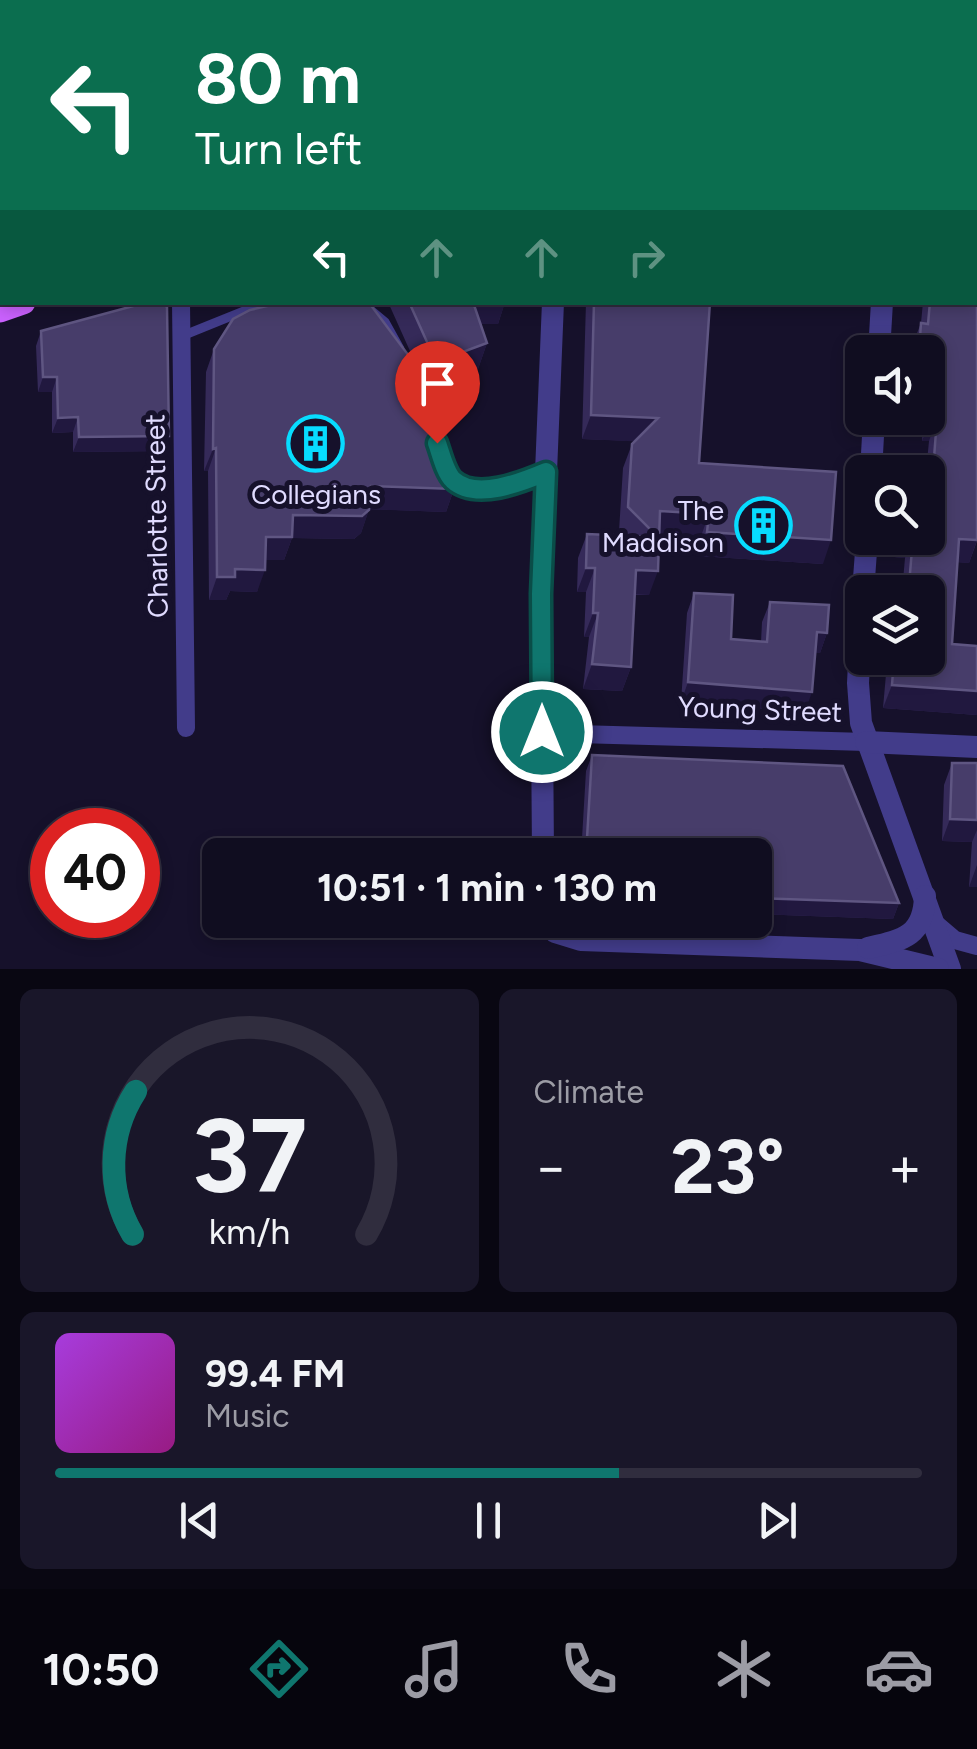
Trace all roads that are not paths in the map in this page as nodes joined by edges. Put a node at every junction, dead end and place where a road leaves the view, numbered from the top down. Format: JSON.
{"nodes":[{"id":1,"x":180,"y":305,"type":"edge"},
{"id":2,"x":259,"y":305,"type":"edge"},
{"id":3,"x":365,"y":305,"type":"edge"},
{"id":4,"x":553,"y":305,"type":"edge"},
{"id":5,"x":882,"y":305,"type":"edge"},
{"id":6,"x":880,"y":335,"type":"edge"},
{"id":7,"x":182,"y":336,"type":"junction"},
{"id":8,"x":406,"y":364,"type":"edge"},
{"id":9,"x":444,"y":461,"type":"edge"},
{"id":10,"x":546,"y":472,"type":"junction"},
{"id":11,"x":859,"y":675,"type":"edge"},
{"id":12,"x":186,"y":728,"type":"dead end"},
{"id":13,"x":542,"y":732,"type":"junction"},
{"id":14,"x":866,"y":742,"type":"junction"},
{"id":15,"x":977,"y":747,"type":"edge"},
{"id":16,"x":543,"y":838,"type":"edge"},
{"id":17,"x":925,"y":894,"type":"junction"},
{"id":18,"x":935,"y":923,"type":"junction"},
{"id":19,"x":574,"y":938,"type":"edge"},
{"id":20,"x":977,"y":946,"type":"edge"},
{"id":21,"x":860,"y":950,"type":"junction"},
{"id":22,"x":938,"y":969,"type":"edge"},
{"id":23,"x":950,"y":969,"type":"edge"}],
"edges":[{"from":1,"to":7,"type":"street","name":"Charlotte Street"},
{"from":2,"to":7,"type":"lane"},
{"from":3,"to":8,"type":"lane"},
{"from":4,"to":10,"type":"street"},
{"from":5,"to":6,"type":"street"},
{"from":7,"to":12,"type":"street","name":"Charlotte Street"},
{"from":9,"to":10,"type":"lane"},
{"from":10,"to":13,"type":"street"},
{"from":11,"to":14,"type":"street"},
{"from":13,"to":14,"type":"street","name":"Young Street"},
{"from":13,"to":16,"type":"street"},
{"from":14,"to":15,"type":"street","name":"Young Street"},
{"from":14,"to":17,"type":"street"},
{"from":17,"to":18,"type":"street"},
{"from":17,"to":21,"type":"street"},
{"from":18,"to":20,"type":"street"},
{"from":18,"to":23,"type":"street"},
{"from":19,"to":21,"type":"street"},
{"from":21,"to":22,"type":"street"}]}
